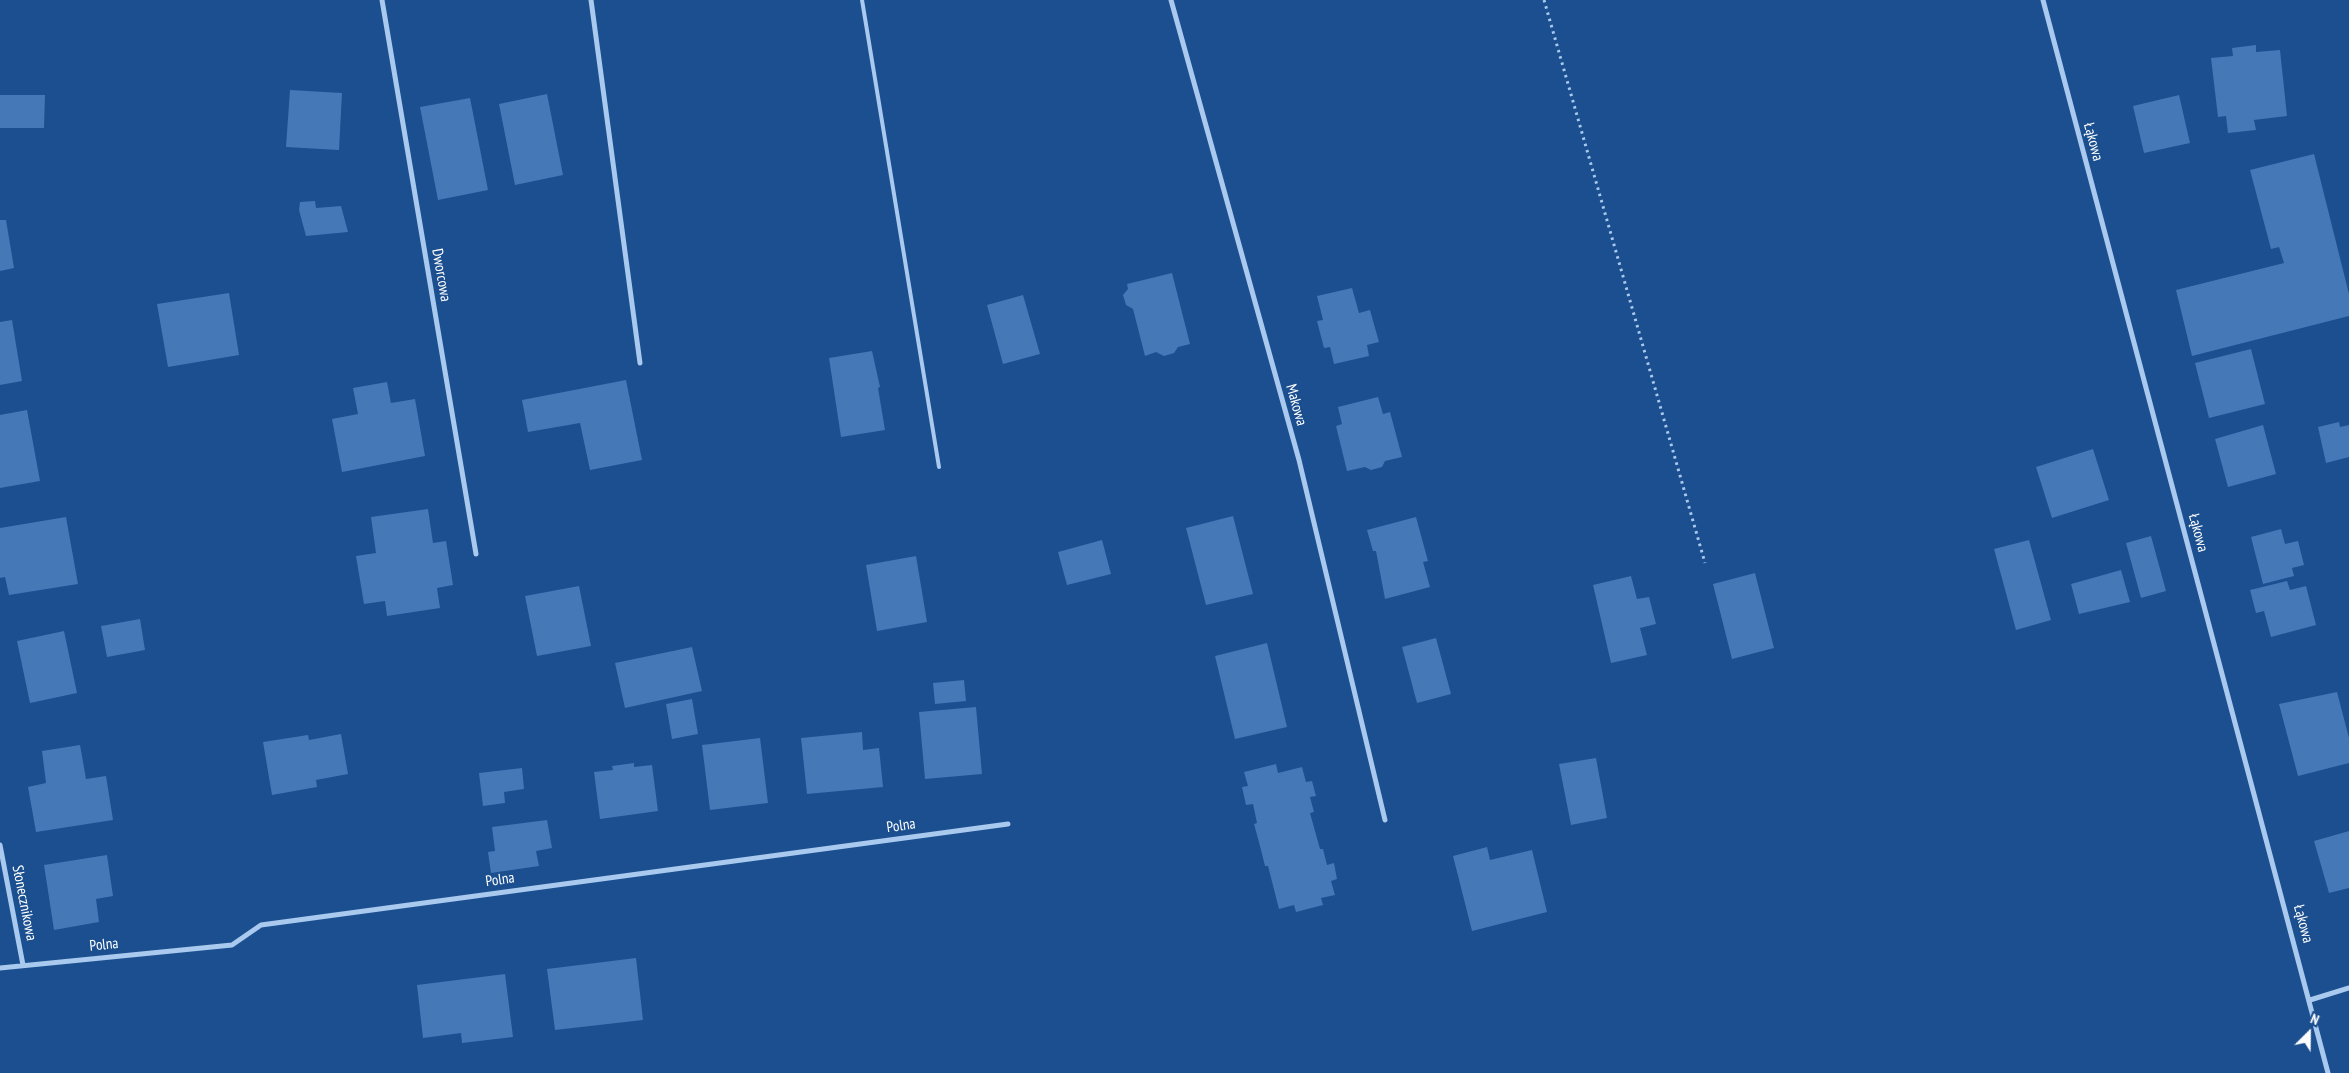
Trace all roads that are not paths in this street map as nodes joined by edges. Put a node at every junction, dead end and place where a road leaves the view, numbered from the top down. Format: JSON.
{"nodes":[{"id":1,"x":382,"y":0,"type":"edge"},
{"id":2,"x":591,"y":0,"type":"edge"},
{"id":3,"x":862,"y":0,"type":"edge"},
{"id":4,"x":1171,"y":0,"type":"edge"},
{"id":5,"x":2042,"y":0,"type":"edge"},
{"id":6,"x":640,"y":363,"type":"dead end"},
{"id":7,"x":939,"y":467,"type":"dead end"},
{"id":8,"x":476,"y":554,"type":"dead end"},
{"id":9,"x":1385,"y":820,"type":"dead end"},
{"id":10,"x":1008,"y":824,"type":"dead end"},
{"id":11,"x":0,"y":845,"type":"edge"},
{"id":12,"x":23,"y":965,"type":"junction"},
{"id":13,"x":0,"y":968,"type":"edge"},
{"id":14,"x":2349,"y":988,"type":"edge"},
{"id":15,"x":2310,"y":1000,"type":"junction"},
{"id":16,"x":2328,"y":1073,"type":"edge"}],
"edges":[{"from":1,"to":8,"type":"street","name":"Dworcowa"},
{"from":2,"to":6,"type":"street"},
{"from":3,"to":7,"type":"lane"},
{"from":4,"to":9,"type":"street","name":"Makowa"},
{"from":5,"to":15,"type":"street","name":"Łąkowa"},
{"from":10,"to":12,"type":"street","name":"Polna"},
{"from":11,"to":12,"type":"street","name":"Słonecznikowa"},
{"from":12,"to":13,"type":"street","name":"Polna"},
{"from":14,"to":15,"type":"street"},
{"from":15,"to":16,"type":"street","name":"Łąkowa"}]}
